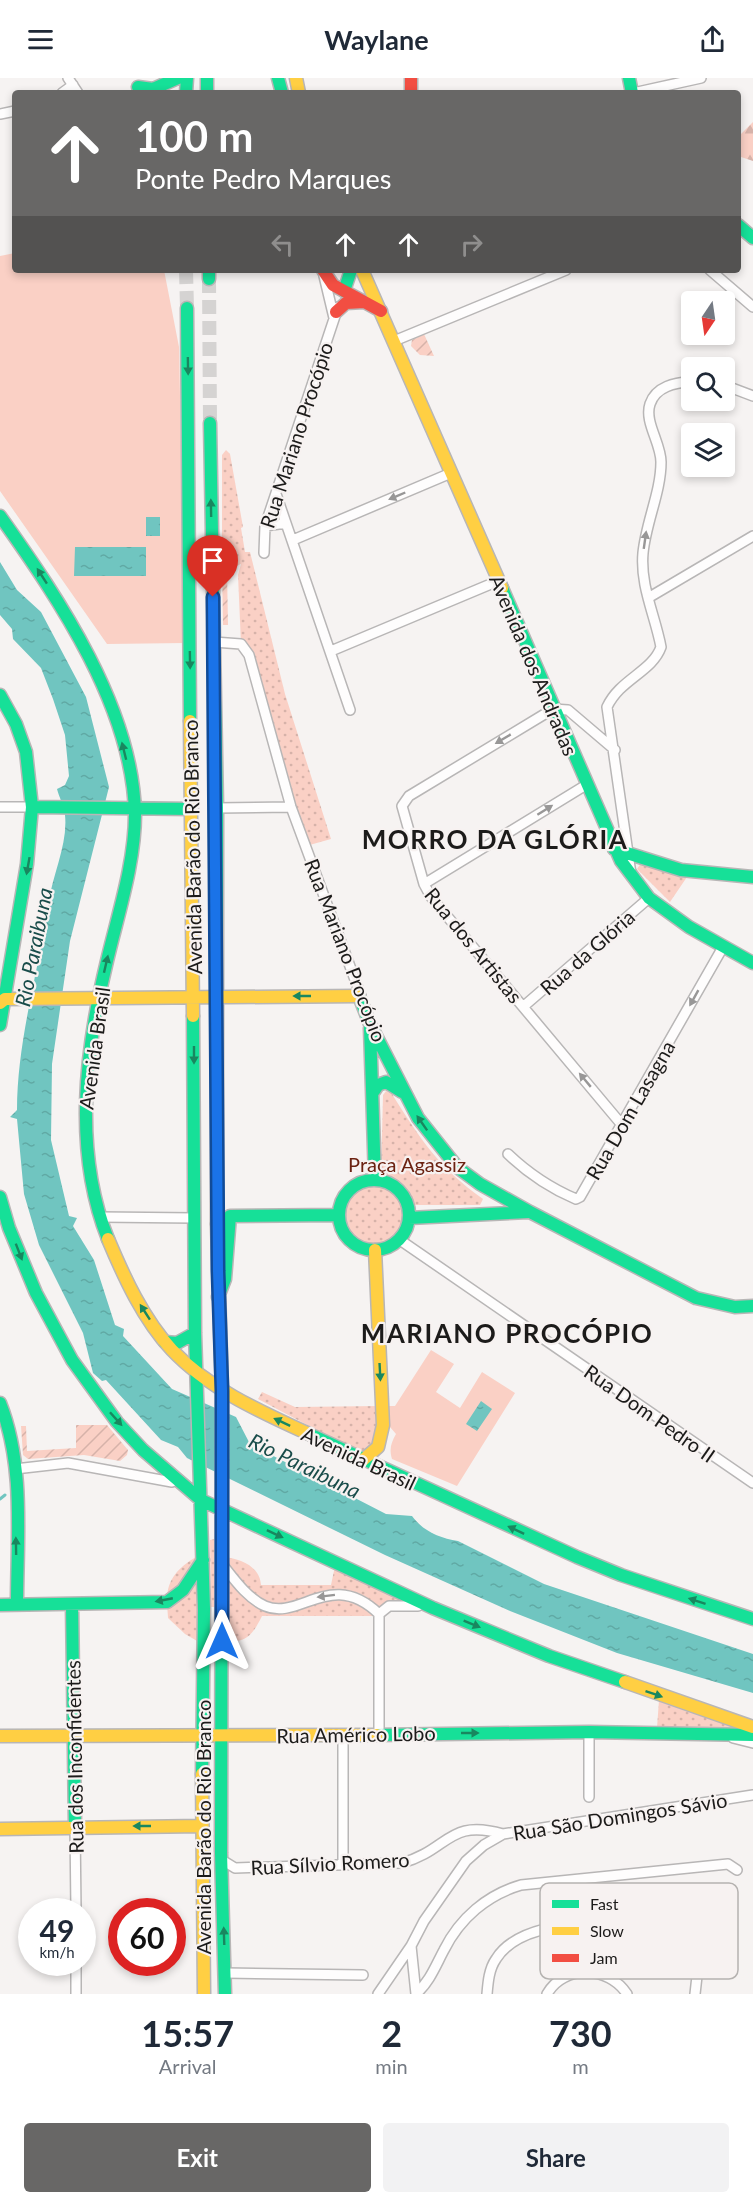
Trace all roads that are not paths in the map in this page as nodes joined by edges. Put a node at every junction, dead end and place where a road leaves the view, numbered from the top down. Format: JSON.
{"nodes":[{"id":1,"x":178,"y":78,"type":"edge"},
{"id":2,"x":701,"y":78,"type":"edge"},
{"id":3,"x":137,"y":86,"type":"edge"},
{"id":4,"x":646,"y":90,"type":"edge"},
{"id":5,"x":741,"y":227,"type":"edge"},
{"id":6,"x":753,"y":237,"type":"edge"},
{"id":7,"x":323,"y":273,"type":"edge"},
{"id":8,"x":324,"y":273,"type":"edge"},
{"id":9,"x":350,"y":273,"type":"edge"},
{"id":10,"x":363,"y":273,"type":"edge"},
{"id":11,"x":559,"y":273,"type":"edge"},
{"id":12,"x":713,"y":273,"type":"edge"},
{"id":13,"x":344,"y":291,"type":"junction"},
{"id":14,"x":366,"y":302,"type":"junction"},
{"id":15,"x":753,"y":307,"type":"edge"},
{"id":16,"x":187,"y":308,"type":"tunnel mouth"},
{"id":17,"x":382,"y":312,"type":"junction"},
{"id":18,"x":335,"y":315,"type":"junction"},
{"id":19,"x":394,"y":341,"type":"junction"},
{"id":20,"x":681,"y":383,"type":"edge"},
{"id":21,"x":735,"y":390,"type":"edge"},
{"id":22,"x":753,"y":396,"type":"edge"},
{"id":23,"x":210,"y":423,"type":"tunnel mouth"},
{"id":24,"x":451,"y":473,"type":"junction"},
{"id":25,"x":276,"y":494,"type":"junction"},
{"id":26,"x":0,"y":516,"type":"edge"},
{"id":27,"x":286,"y":523,"type":"junction"},
{"id":28,"x":265,"y":526,"type":"junction"},
{"id":29,"x":753,"y":536,"type":"edge"},
{"id":30,"x":293,"y":540,"type":"junction"},
{"id":31,"x":264,"y":553,"type":"dead end"},
{"id":32,"x":498,"y":580,"type":"junction"},
{"id":33,"x":648,"y":598,"type":"junction"},
{"id":34,"x":214,"y":642,"type":"junction"},
{"id":35,"x":331,"y":651,"type":"junction"},
{"id":36,"x":0,"y":695,"type":"edge"},
{"id":37,"x":553,"y":709,"type":"junction"},
{"id":38,"x":350,"y":710,"type":"dead end"},
{"id":39,"x":615,"y":750,"type":"junction"},
{"id":40,"x":586,"y":785,"type":"junction"},
{"id":41,"x":0,"y":807,"type":"edge"},
{"id":42,"x":34,"y":807,"type":"junction"},
{"id":43,"x":291,"y":807,"type":"junction"},
{"id":44,"x":130,"y":808,"type":"junction"},
{"id":45,"x":217,"y":808,"type":"junction"},
{"id":46,"x":192,"y":809,"type":"junction"},
{"id":47,"x":614,"y":849,"type":"junction"},
{"id":48,"x":629,"y":854,"type":"junction"},
{"id":49,"x":631,"y":874,"type":"junction"},
{"id":50,"x":753,"y":877,"type":"edge"},
{"id":51,"x":424,"y":884,"type":"junction"},
{"id":52,"x":650,"y":898,"type":"junction"},
{"id":53,"x":723,"y":947,"type":"junction"},
{"id":54,"x":753,"y":963,"type":"edge"},
{"id":55,"x":361,"y":996,"type":"junction"},
{"id":56,"x":194,"y":997,"type":"junction"},
{"id":57,"x":215,"y":997,"type":"junction"},
{"id":58,"x":94,"y":999,"type":"junction"},
{"id":59,"x":7,"y":1000,"type":"edge"},
{"id":60,"x":524,"y":1006,"type":"junction"},
{"id":61,"x":370,"y":1024,"type":"junction"},
{"id":62,"x":0,"y":1025,"type":"edge"},
{"id":63,"x":374,"y":1091,"type":"junction"},
{"id":64,"x":404,"y":1094,"type":"junction"},
{"id":65,"x":622,"y":1125,"type":"junction"},
{"id":66,"x":508,"y":1154,"type":"dead end"},
{"id":67,"x":375,"y":1180,"type":"junction"},
{"id":68,"x":480,"y":1184,"type":"junction"},
{"id":69,"x":0,"y":1203,"type":"edge"},
{"id":70,"x":530,"y":1212,"type":"junction"},
{"id":71,"x":484,"y":1214,"type":"junction"},
{"id":72,"x":339,"y":1215,"type":"junction"},
{"id":73,"x":100,"y":1217,"type":"junction"},
{"id":74,"x":194,"y":1218,"type":"junction"},
{"id":75,"x":409,"y":1218,"type":"junction"},
{"id":76,"x":400,"y":1240,"type":"junction"},
{"id":77,"x":375,"y":1250,"type":"junction"},
{"id":78,"x":218,"y":1297,"type":"junction"},
{"id":79,"x":753,"y":1306,"type":"edge"},
{"id":80,"x":195,"y":1333,"type":"junction"},
{"id":81,"x":165,"y":1342,"type":"junction"},
{"id":82,"x":197,"y":1372,"type":"junction"},
{"id":83,"x":222,"y":1391,"type":"junction"},
{"id":84,"x":0,"y":1403,"type":"edge"},
{"id":85,"x":6,"y":1437,"type":"edge"},
{"id":86,"x":363,"y":1460,"type":"junction"},
{"id":87,"x":15,"y":1469,"type":"junction"},
{"id":88,"x":753,"y":1483,"type":"edge"},
{"id":89,"x":179,"y":1485,"type":"junction"},
{"id":90,"x":201,"y":1500,"type":"junction"},
{"id":91,"x":222,"y":1510,"type":"junction"},
{"id":92,"x":203,"y":1560,"type":"junction"},
{"id":93,"x":222,"y":1564,"type":"junction"},
{"id":94,"x":17,"y":1604,"type":"junction"},
{"id":95,"x":72,"y":1604,"type":"junction"},
{"id":96,"x":0,"y":1605,"type":"edge"},
{"id":97,"x":434,"y":1608,"type":"junction"},
{"id":98,"x":379,"y":1614,"type":"junction"},
{"id":99,"x":753,"y":1619,"type":"edge"},
{"id":100,"x":753,"y":1727,"type":"edge"},
{"id":101,"x":589,"y":1732,"type":"junction"},
{"id":102,"x":380,"y":1733,"type":"junction"},
{"id":103,"x":713,"y":1733,"type":"junction"},
{"id":104,"x":343,"y":1734,"type":"junction"},
{"id":105,"x":74,"y":1735,"type":"junction"},
{"id":106,"x":753,"y":1735,"type":"edge"},
{"id":107,"x":0,"y":1736,"type":"edge"},
{"id":108,"x":204,"y":1736,"type":"junction"},
{"id":109,"x":223,"y":1737,"type":"junction"},
{"id":110,"x":753,"y":1743,"type":"edge"},
{"id":111,"x":753,"y":1795,"type":"edge"},
{"id":112,"x":589,"y":1797,"type":"dead end"},
{"id":113,"x":75,"y":1826,"type":"junction"},
{"id":114,"x":201,"y":1826,"type":"junction"},
{"id":115,"x":0,"y":1829,"type":"edge"},
{"id":116,"x":503,"y":1834,"type":"junction"},
{"id":117,"x":221,"y":1856,"type":"junction"},
{"id":118,"x":343,"y":1865,"type":"junction"},
{"id":119,"x":737,"y":1870,"type":"dead end"},
{"id":120,"x":540,"y":1883,"type":"edge"},
{"id":121,"x":541,"y":1883,"type":"edge"},
{"id":122,"x":76,"y":1898,"type":"edge"},
{"id":123,"x":540,"y":1930,"type":"edge"},
{"id":124,"x":411,"y":1946,"type":"junction"},
{"id":125,"x":225,"y":1973,"type":"junction"},
{"id":126,"x":363,"y":1975,"type":"dead end"},
{"id":127,"x":76,"y":1976,"type":"edge"},
{"id":128,"x":562,"y":1979,"type":"edge"},
{"id":129,"x":612,"y":1979,"type":"edge"},
{"id":130,"x":697,"y":1979,"type":"edge"},
{"id":131,"x":76,"y":1994,"type":"edge"},
{"id":132,"x":204,"y":1994,"type":"edge"},
{"id":133,"x":224,"y":1994,"type":"edge"},
{"id":134,"x":378,"y":1994,"type":"edge"},
{"id":135,"x":416,"y":1994,"type":"edge"},
{"id":136,"x":487,"y":1994,"type":"edge"},
{"id":137,"x":547,"y":1994,"type":"edge"},
{"id":138,"x":627,"y":1994,"type":"edge"},
{"id":139,"x":695,"y":1994,"type":"edge"}],
"edges":[{"from":1,"to":3,"type":"main road"},
{"from":2,"to":4,"type":"street"},
{"from":5,"to":6,"type":"main road"},
{"from":7,"to":18,"type":"street","name":"Rua Mariano Procópio"},
{"from":8,"to":13,"type":"main road"},
{"from":9,"to":13,"type":"main road"},
{"from":10,"to":17,"type":"main road","name":"Avenida dos Andradas"},
{"from":11,"to":19,"type":"street"},
{"from":12,"to":15,"type":"street"},
{"from":13,"to":14,"type":"main road"},
{"from":13,"to":18,"type":"street","name":"Rua Mariano Procópio"},
{"from":14,"to":17,"type":"main road"},
{"from":14,"to":18,"type":"main road"},
{"from":16,"to":46,"type":"main road","name":"Avenida Barão do Rio Branco","one_way":true},
{"from":17,"to":19,"type":"main road","name":"Avenida dos Andradas"},
{"from":18,"to":25,"type":"street","name":"Rua Mariano Procópio"},
{"from":19,"to":24,"type":"main road","name":"Avenida dos Andradas"},
{"from":33,"to":20,"type":"street","one_way":true},
{"from":21,"to":22,"type":"street"},
{"from":34,"to":23,"type":"main road","name":"Avenida Barão do Rio Branco","one_way":true},
{"from":24,"to":30,"type":"street","one_way":true},
{"from":24,"to":32,"type":"main road","name":"Avenida dos Andradas"},
{"from":25,"to":27,"type":"street"},
{"from":25,"to":28,"type":"street","name":"Rua Mariano Procópio"},
{"from":44,"to":26,"type":"main road","name":"Avenida Brasil","one_way":true},
{"from":27,"to":28,"type":"street"},
{"from":27,"to":30,"type":"street"},
{"from":28,"to":31,"type":"street","name":"Rua Mariano Procópio"},
{"from":29,"to":33,"type":"street"},
{"from":30,"to":35,"type":"street"},
{"from":32,"to":35,"type":"street"},
{"from":32,"to":37,"type":"main road","name":"Avenida dos Andradas"},
{"from":33,"to":39,"type":"street"},
{"from":34,"to":43,"type":"street","name":"Rua Mariano Procópio"},
{"from":34,"to":45,"type":"main road","name":"Avenida Barão do Rio Branco"},
{"from":35,"to":38,"type":"street"},
{"from":36,"to":42,"type":"main road"},
{"from":37,"to":39,"type":"street"},
{"from":37,"to":40,"type":"main road","name":"Avenida dos Andradas"},
{"from":37,"to":51,"type":"street","name":"Rua dos Artistas","one_way":true},
{"from":39,"to":48,"type":"street"},
{"from":40,"to":47,"type":"main road","name":"Avenida dos Andradas"},
{"from":51,"to":40,"type":"street","one_way":true},
{"from":41,"to":42,"type":"street"},
{"from":42,"to":44,"type":"main road"},
{"from":42,"to":59,"type":"main road","one_way":true},
{"from":43,"to":45,"type":"street"},
{"from":43,"to":55,"type":"street","name":"Rua Mariano Procópio"},
{"from":44,"to":46,"type":"main road"},
{"from":58,"to":44,"type":"main road","name":"Avenida Brasil","one_way":true},
{"from":45,"to":57,"type":"main road","name":"Avenida Barão do Rio Branco"},
{"from":46,"to":56,"type":"main road","name":"Avenida Barão do Rio Branco"},
{"from":47,"to":48,"type":"main road"},
{"from":47,"to":49,"type":"main road","name":"Avenida dos Andradas"},
{"from":48,"to":49,"type":"street"},
{"from":48,"to":50,"type":"main road"},
{"from":49,"to":52,"type":"main road","name":"Avenida dos Andradas"},
{"from":51,"to":60,"type":"street","name":"Rua dos Artistas"},
{"from":52,"to":53,"type":"main road","name":"Avenida dos Andradas"},
{"from":52,"to":60,"type":"street","name":"Rua da Glória"},
{"from":53,"to":54,"type":"main road","name":"Avenida dos Andradas"},
{"from":53,"to":65,"type":"street","name":"Rua Dom Lasagna","one_way":true},
{"from":55,"to":57,"type":"main road","one_way":true},
{"from":55,"to":61,"type":"main road","name":"Rua Mariano Procópio"},
{"from":56,"to":57,"type":"main road"},
{"from":56,"to":58,"type":"main road"},
{"from":56,"to":74,"type":"main road","name":"Avenida Barão do Rio Branco","one_way":true},
{"from":57,"to":78,"type":"main road","name":"Avenida Barão do Rio Branco"},
{"from":58,"to":59,"type":"main road"},
{"from":58,"to":73,"type":"main road","name":"Avenida Brasil"},
{"from":59,"to":62,"type":"main road"},
{"from":65,"to":60,"type":"street","name":"Rua dos Artistas","one_way":true},
{"from":61,"to":63,"type":"main road"},
{"from":61,"to":64,"type":"main road","name":"Rua Mariano Procópio"},
{"from":63,"to":64,"type":"main road"},
{"from":63,"to":67,"type":"main road"},
{"from":68,"to":64,"type":"main road","name":"Rua Mariano Procópio","one_way":true},
{"from":65,"to":66,"type":"street","name":"Rua Dom Lasagna"},
{"from":67,"to":72,"type":"main road"},
{"from":67,"to":75,"type":"main road"},
{"from":68,"to":70,"type":"main road","name":"Rua Mariano Procópio"},
{"from":68,"to":71,"type":"main road"},
{"from":69,"to":89,"type":"main road","one_way":true},
{"from":70,"to":71,"type":"main road"},
{"from":70,"to":79,"type":"main road","name":"Rua Mariano Procópio"},
{"from":71,"to":75,"type":"main road"},
{"from":72,"to":77,"type":"main road"},
{"from":72,"to":78,"type":"main road"},
{"from":73,"to":74,"type":"street"},
{"from":81,"to":73,"type":"main road","name":"Avenida Brasil","one_way":true},
{"from":74,"to":80,"type":"main road","name":"Avenida Barão do Rio Branco"},
{"from":75,"to":76,"type":"main road"},
{"from":76,"to":77,"type":"main road"},
{"from":76,"to":88,"type":"street","name":"Rua Dom Pedro II"},
{"from":77,"to":86,"type":"main road","one_way":true},
{"from":78,"to":83,"type":"main road","name":"Avenida Barão do Rio Branco"},
{"from":80,"to":81,"type":"main road"},
{"from":80,"to":82,"type":"main road","name":"Avenida Barão do Rio Branco"},
{"from":81,"to":82,"type":"main road","name":"Avenida Brasil"},
{"from":82,"to":83,"type":"main road","name":"Avenida Brasil"},
{"from":82,"to":90,"type":"main road","name":"Avenida Barão do Rio Branco"},
{"from":86,"to":83,"type":"main road","name":"Avenida Brasil","one_way":true},
{"from":83,"to":91,"type":"main road","name":"Avenida Barão do Rio Branco"},
{"from":84,"to":85,"type":"main road"},
{"from":85,"to":87,"type":"main road"},
{"from":99,"to":86,"type":"main road","name":"Avenida Brasil","one_way":true},
{"from":87,"to":89,"type":"street"},
{"from":94,"to":87,"type":"main road","one_way":true},
{"from":89,"to":90,"type":"main road"},
{"from":90,"to":91,"type":"main road"},
{"from":90,"to":92,"type":"main road","name":"Avenida Barão do Rio Branco"},
{"from":91,"to":93,"type":"main road","name":"Avenida Barão do Rio Branco"},
{"from":91,"to":97,"type":"main road","one_way":true},
{"from":92,"to":95,"type":"main road","one_way":true},
{"from":92,"to":108,"type":"main road","name":"Avenida Barão do Rio Branco"},
{"from":98,"to":93,"type":"street","one_way":true},
{"from":93,"to":109,"type":"main road","name":"Avenida Barão do Rio Branco"},
{"from":94,"to":95,"type":"main road"},
{"from":94,"to":96,"type":"main road"},
{"from":95,"to":105,"type":"main road","name":"Rua dos Inconfidentes"},
{"from":97,"to":98,"type":"street"},
{"from":97,"to":100,"type":"main road","one_way":true},
{"from":98,"to":102,"type":"street"},
{"from":102,"to":101,"type":"main road","name":"Rua Américo Lobo","one_way":true},
{"from":101,"to":103,"type":"main road","name":"Rua Américo Lobo"},
{"from":101,"to":112,"type":"street"},
{"from":102,"to":104,"type":"main road","name":"Rua Américo Lobo"},
{"from":103,"to":106,"type":"main road","name":"Rua Américo Lobo"},
{"from":103,"to":110,"type":"street","name":"Rua Américo Lobo"},
{"from":104,"to":109,"type":"main road","name":"Rua Américo Lobo"},
{"from":104,"to":118,"type":"street"},
{"from":105,"to":107,"type":"main road","name":"Rua Américo Lobo"},
{"from":105,"to":108,"type":"main road","name":"Rua Américo Lobo"},
{"from":105,"to":113,"type":"main road","name":"Rua dos Inconfidentes"},
{"from":108,"to":109,"type":"main road","name":"Rua Américo Lobo"},
{"from":108,"to":114,"type":"main road","name":"Avenida Barão do Rio Branco"},
{"from":109,"to":117,"type":"main road","name":"Avenida Barão do Rio Branco"},
{"from":111,"to":116,"type":"street","name":"Rua São Domingos Sávio"},
{"from":114,"to":113,"type":"main road","one_way":true},
{"from":113,"to":115,"type":"main road"},
{"from":113,"to":122,"type":"street","name":"Rua dos Inconfidentes"},
{"from":114,"to":117,"type":"main road"},
{"from":114,"to":132,"type":"main road","name":"Avenida Barão do Rio Branco"},
{"from":116,"to":118,"type":"street","name":"Rua Sílvio Romero"},
{"from":116,"to":124,"type":"street","name":"Rua São Domingos Sávio"},
{"from":117,"to":118,"type":"street","name":"Rua Sílvio Romero"},
{"from":125,"to":117,"type":"main road","name":"Avenida Barão do Rio Branco","one_way":true},
{"from":119,"to":121,"type":"street"},
{"from":120,"to":135,"type":"street"},
{"from":123,"to":136,"type":"street"},
{"from":124,"to":134,"type":"street","name":"Rua São Domingos Sávio"},
{"from":124,"to":135,"type":"street"},
{"from":125,"to":126,"type":"street"},
{"from":125,"to":133,"type":"main road","name":"Avenida Barão do Rio Branco"},
{"from":127,"to":131,"type":"street"},
{"from":128,"to":137,"type":"street"},
{"from":129,"to":138,"type":"street"},
{"from":130,"to":139,"type":"street"},
{"from":132,"to":133,"type":"main road"}]}
